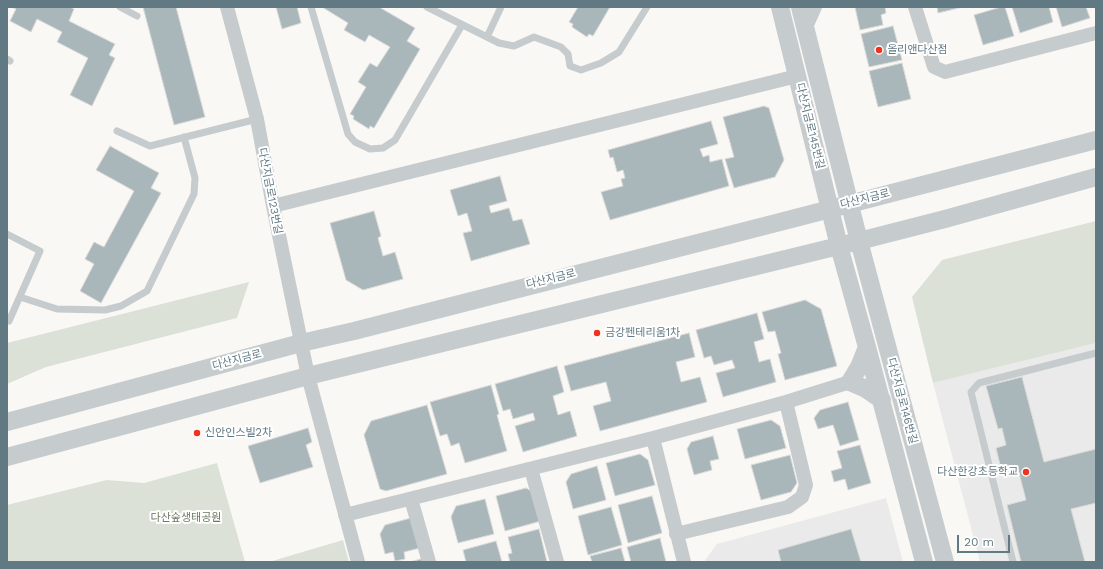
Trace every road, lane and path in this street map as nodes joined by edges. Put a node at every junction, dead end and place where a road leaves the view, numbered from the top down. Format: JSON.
{"nodes":[{"id":1,"x":120,"y":7,"type":"edge"},
{"id":2,"x":227,"y":7,"type":"edge"},
{"id":3,"x":311,"y":7,"type":"edge"},
{"id":4,"x":427,"y":7,"type":"edge"},
{"id":5,"x":501,"y":7,"type":"edge"},
{"id":6,"x":647,"y":7,"type":"edge"},
{"id":7,"x":780,"y":7,"type":"edge"},
{"id":8,"x":800,"y":7,"type":"edge"},
{"id":9,"x":815,"y":7,"type":"edge"},
{"id":10,"x":915,"y":7,"type":"edge"},
{"id":11,"x":137,"y":16,"type":"dead end"},
{"id":12,"x":462,"y":25,"type":"junction"},
{"id":13,"x":806,"y":27,"type":"junction"},
{"id":14,"x":1096,"y":33,"type":"edge"},
{"id":15,"x":487,"y":37,"type":"junction"},
{"id":16,"x":797,"y":76,"type":"junction"},
{"id":17,"x":257,"y":120,"type":"junction"},
{"id":18,"x":118,"y":131,"type":"dead end"},
{"id":19,"x":184,"y":137,"type":"junction"},
{"id":20,"x":1096,"y":140,"type":"edge"},
{"id":21,"x":1096,"y":177,"type":"edge"},
{"id":22,"x":849,"y":203,"type":"junction"},
{"id":23,"x":272,"y":206,"type":"junction"},
{"id":24,"x":830,"y":208,"type":"junction"},
{"id":25,"x":7,"y":234,"type":"edge"},
{"id":26,"x":859,"y":241,"type":"junction"},
{"id":27,"x":839,"y":246,"type":"junction"},
{"id":28,"x":20,"y":297,"type":"junction"},
{"id":29,"x":9,"y":321,"type":"dead end"},
{"id":30,"x":301,"y":343,"type":"junction"},
{"id":31,"x":867,"y":347,"type":"junction"},
{"id":32,"x":1096,"y":353,"type":"edge"},
{"id":33,"x":308,"y":376,"type":"junction"},
{"id":34,"x":850,"y":382,"type":"junction"},
{"id":35,"x":882,"y":400,"type":"junction"},
{"id":36,"x":786,"y":402,"type":"junction"},
{"id":37,"x":7,"y":422,"type":"edge"},
{"id":38,"x":653,"y":438,"type":"junction"},
{"id":39,"x":7,"y":457,"type":"edge"},
{"id":40,"x":531,"y":469,"type":"junction"},
{"id":41,"x":411,"y":499,"type":"junction"},
{"id":42,"x":345,"y":515,"type":"junction"},
{"id":43,"x":676,"y":534,"type":"junction"},
{"id":44,"x":358,"y":562,"type":"edge"},
{"id":45,"x":429,"y":562,"type":"edge"},
{"id":46,"x":557,"y":562,"type":"edge"},
{"id":47,"x":684,"y":562,"type":"edge"},
{"id":48,"x":924,"y":562,"type":"edge"},
{"id":49,"x":945,"y":562,"type":"edge"},
{"id":50,"x":1013,"y":562,"type":"edge"}],
"edges":[{"from":1,"to":11,"type":"lane"},
{"from":2,"to":17,"type":"street","name":"다산지금로123번길"},
{"from":3,"to":12,"type":"lane"},
{"from":4,"to":12,"type":"lane"},
{"from":5,"to":15,"type":"lane"},
{"from":6,"to":15,"type":"lane"},
{"from":7,"to":16,"type":"street","name":"다산지금로145번길"},
{"from":8,"to":13,"type":"street","name":"다산지금로145번길"},
{"from":9,"to":13,"type":"street"},
{"from":10,"to":14,"type":"street"},
{"from":12,"to":15,"type":"lane"},
{"from":13,"to":22,"type":"street","name":"다산지금로145번길"},
{"from":16,"to":23,"type":"street"},
{"from":16,"to":24,"type":"street","name":"다산지금로145번길"},
{"from":17,"to":19,"type":"lane"},
{"from":17,"to":23,"type":"street","name":"다산지금로123번길"},
{"from":18,"to":19,"type":"lane"},
{"from":19,"to":28,"type":"lane"},
{"from":20,"to":22,"type":"street","name":"다산지금로"},
{"from":21,"to":26,"type":"street"},
{"from":22,"to":24,"type":"street","name":"다산지금로"},
{"from":22,"to":26,"type":"street","name":"다산지금로145번길"},
{"from":23,"to":30,"type":"street","name":"다산지금로123번길"},
{"from":24,"to":27,"type":"street","name":"다산지금로145번길"},
{"from":24,"to":30,"type":"street","name":"다산지금로"},
{"from":25,"to":28,"type":"lane"},
{"from":26,"to":27,"type":"street"},
{"from":26,"to":49,"type":"street","name":"다산지금로146번길"},
{"from":27,"to":31,"type":"street","name":"다산지금로146번길"},
{"from":27,"to":33,"type":"street"},
{"from":28,"to":29,"type":"lane"},
{"from":30,"to":33,"type":"street","name":"다산지금로123번길"},
{"from":30,"to":37,"type":"street","name":"다산지금로"},
{"from":31,"to":34,"type":"street"},
{"from":31,"to":35,"type":"street","name":"다산지금로146번길"},
{"from":32,"to":50,"type":"lane"},
{"from":33,"to":39,"type":"street"},
{"from":33,"to":42,"type":"street","name":"다산지금로123번길"},
{"from":34,"to":35,"type":"street"},
{"from":34,"to":36,"type":"street"},
{"from":35,"to":48,"type":"street","name":"다산지금로146번길"},
{"from":36,"to":38,"type":"street"},
{"from":36,"to":43,"type":"street"},
{"from":38,"to":40,"type":"street"},
{"from":38,"to":43,"type":"street"},
{"from":40,"to":41,"type":"street"},
{"from":40,"to":46,"type":"street"},
{"from":41,"to":42,"type":"street"},
{"from":41,"to":45,"type":"street"},
{"from":42,"to":44,"type":"street","name":"다산지금로123번길"},
{"from":43,"to":47,"type":"street"}]}
